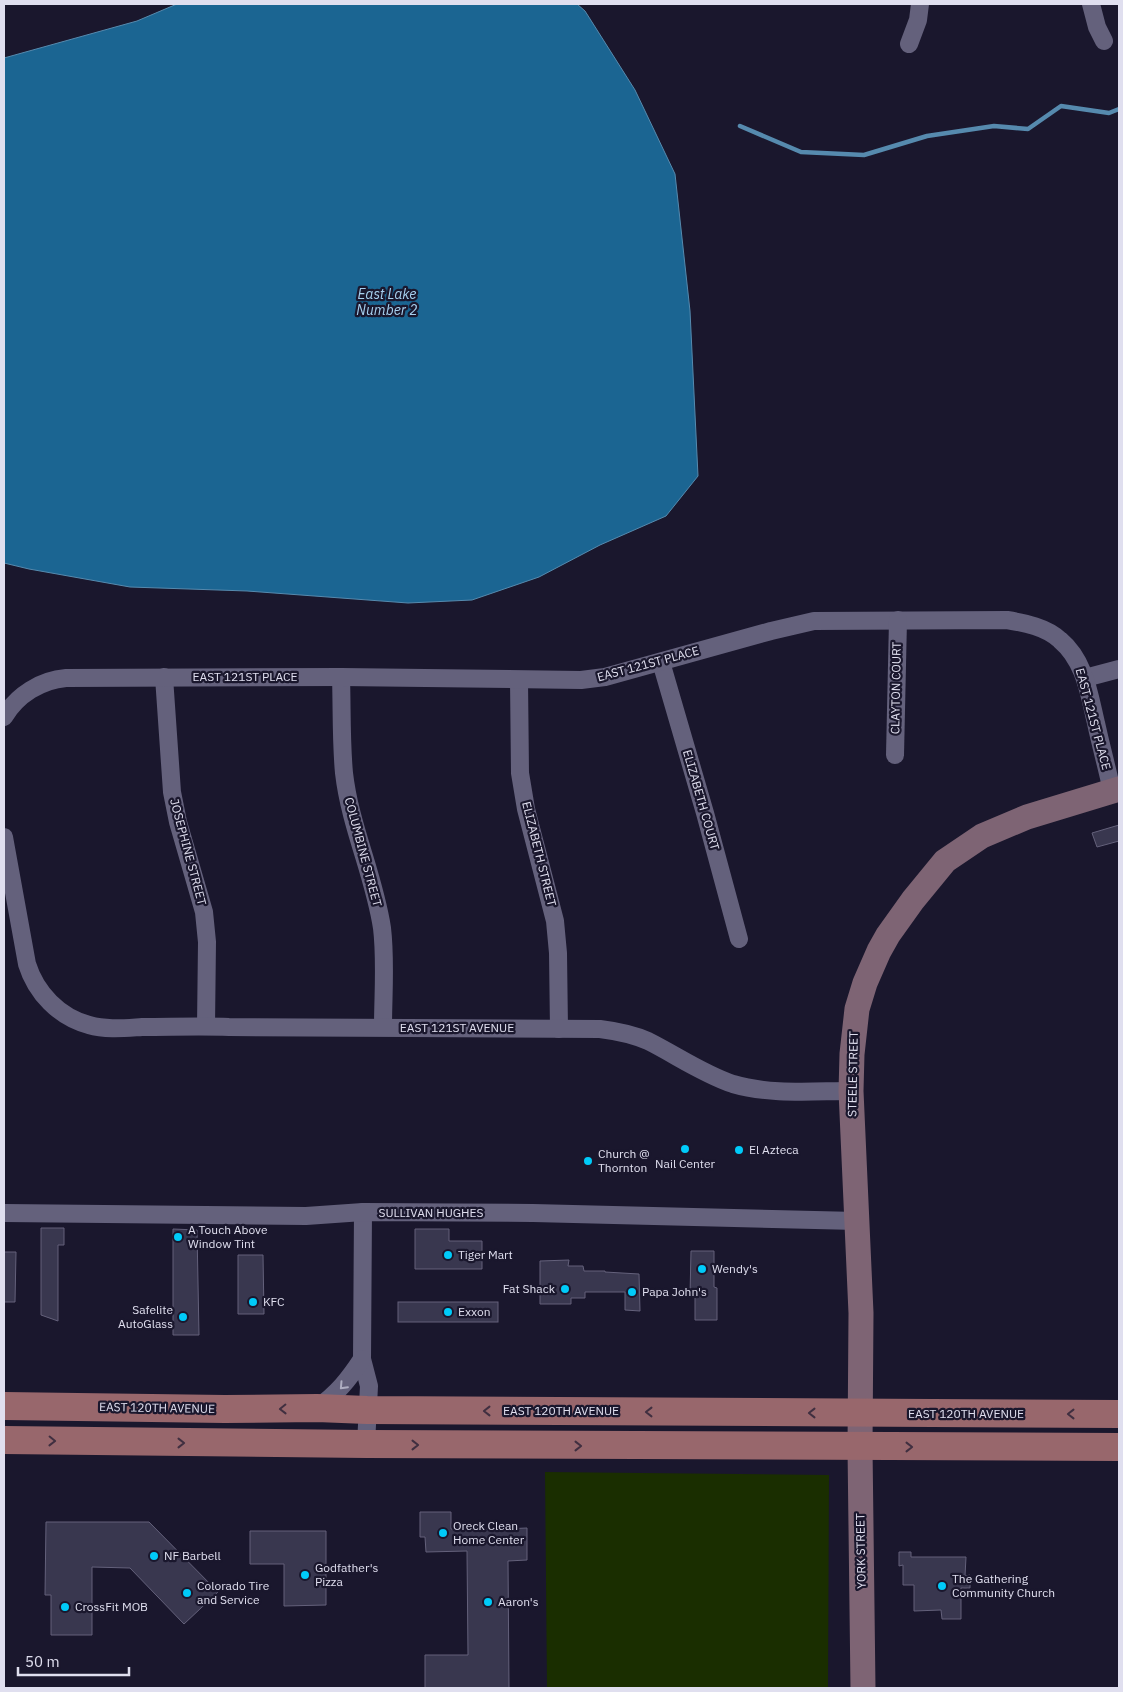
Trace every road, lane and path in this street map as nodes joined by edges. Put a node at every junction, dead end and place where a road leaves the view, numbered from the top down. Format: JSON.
{"nodes":[{"id":1,"x":920,"y":4,"type":"edge"},
{"id":2,"x":1091,"y":4,"type":"edge"},
{"id":3,"x":1104,"y":40,"type":"dead end"},
{"id":4,"x":909,"y":44,"type":"dead end"},
{"id":5,"x":898,"y":620,"type":"junction"},
{"id":6,"x":661,"y":662,"type":"junction"},
{"id":7,"x":1119,"y":670,"type":"edge"},
{"id":8,"x":164,"y":677,"type":"junction"},
{"id":9,"x":341,"y":677,"type":"junction"},
{"id":10,"x":1085,"y":678,"type":"junction"},
{"id":11,"x":520,"y":680,"type":"junction"},
{"id":12,"x":8,"y":711,"type":"edge"},
{"id":13,"x":895,"y":755,"type":"dead end"},
{"id":14,"x":1116,"y":790,"type":"edge"},
{"id":15,"x":4,"y":838,"type":"edge"},
{"id":16,"x":739,"y":939,"type":"dead end"},
{"id":17,"x":206,"y":1026,"type":"junction"},
{"id":18,"x":383,"y":1027,"type":"junction"},
{"id":19,"x":559,"y":1029,"type":"junction"},
{"id":20,"x":851,"y":1091,"type":"junction"},
{"id":21,"x":363,"y":1212,"type":"junction"},
{"id":22,"x":4,"y":1213,"type":"edge"},
{"id":23,"x":858,"y":1221,"type":"junction"},
{"id":24,"x":362,"y":1358,"type":"junction"},
{"id":25,"x":4,"y":1406,"type":"edge"},
{"id":26,"x":317,"y":1408,"type":"junction"},
{"id":27,"x":367,"y":1410,"type":"junction"},
{"id":28,"x":860,"y":1413,"type":"junction"},
{"id":29,"x":1119,"y":1414,"type":"edge"},
{"id":30,"x":4,"y":1440,"type":"edge"},
{"id":31,"x":366,"y":1444,"type":"junction"},
{"id":32,"x":860,"y":1447,"type":"junction"},
{"id":33,"x":1119,"y":1447,"type":"edge"},
{"id":34,"x":863,"y":1688,"type":"edge"}],
"edges":[{"from":1,"to":4,"type":"street"},
{"from":2,"to":3,"type":"street"},
{"from":5,"to":6,"type":"street","name":"EAST 121ST PLACE"},
{"from":5,"to":10,"type":"street","name":"EAST 121ST PLACE"},
{"from":5,"to":13,"type":"street","name":"CLAYTON COURT"},
{"from":6,"to":11,"type":"street","name":"EAST 121ST PLACE"},
{"from":6,"to":16,"type":"street","name":"ELIZABETH COURT"},
{"from":7,"to":10,"type":"street"},
{"from":8,"to":9,"type":"street","name":"EAST 121ST PLACE"},
{"from":8,"to":12,"type":"street","name":"EAST 121ST PLACE"},
{"from":8,"to":17,"type":"street","name":"JOSEPHINE STREET"},
{"from":9,"to":11,"type":"street","name":"EAST 121ST PLACE"},
{"from":9,"to":18,"type":"street","name":"COLUMBINE STREET"},
{"from":10,"to":14,"type":"street","name":"EAST 121ST PLACE"},
{"from":11,"to":19,"type":"street","name":"ELIZABETH STREET"},
{"from":14,"to":20,"type":"street","name":"STEELE STREET"},
{"from":15,"to":17,"type":"street","name":"EAST 121ST AVENUE"},
{"from":17,"to":18,"type":"street","name":"EAST 121ST AVENUE"},
{"from":18,"to":19,"type":"street","name":"EAST 121ST AVENUE"},
{"from":19,"to":20,"type":"street","name":"EAST 121ST AVENUE"},
{"from":20,"to":23,"type":"street","name":"STEELE STREET"},
{"from":21,"to":22,"type":"street","name":"SULLIVAN HUGHES"},
{"from":21,"to":23,"type":"street","name":"SULLIVAN HUGHES"},
{"from":21,"to":24,"type":"street"},
{"from":23,"to":28,"type":"street","name":"STEELE STREET"},
{"from":24,"to":26,"type":"street","one_way":true},
{"from":24,"to":27,"type":"street"},
{"from":26,"to":25,"type":"main road","name":"EAST 120TH AVENUE","one_way":true},
{"from":26,"to":27,"type":"main road","name":"EAST 120TH AVENUE"},
{"from":28,"to":27,"type":"main road","name":"EAST 120TH AVENUE","one_way":true},
{"from":27,"to":31,"type":"street"},
{"from":29,"to":28,"type":"main road","name":"EAST 120TH AVENUE","one_way":true},
{"from":28,"to":32,"type":"street","name":"YORK STREET"},
{"from":30,"to":31,"type":"main road","one_way":true},
{"from":31,"to":32,"type":"main road","one_way":true},
{"from":32,"to":33,"type":"main road","one_way":true},
{"from":32,"to":34,"type":"street","name":"YORK STREET"}]}
